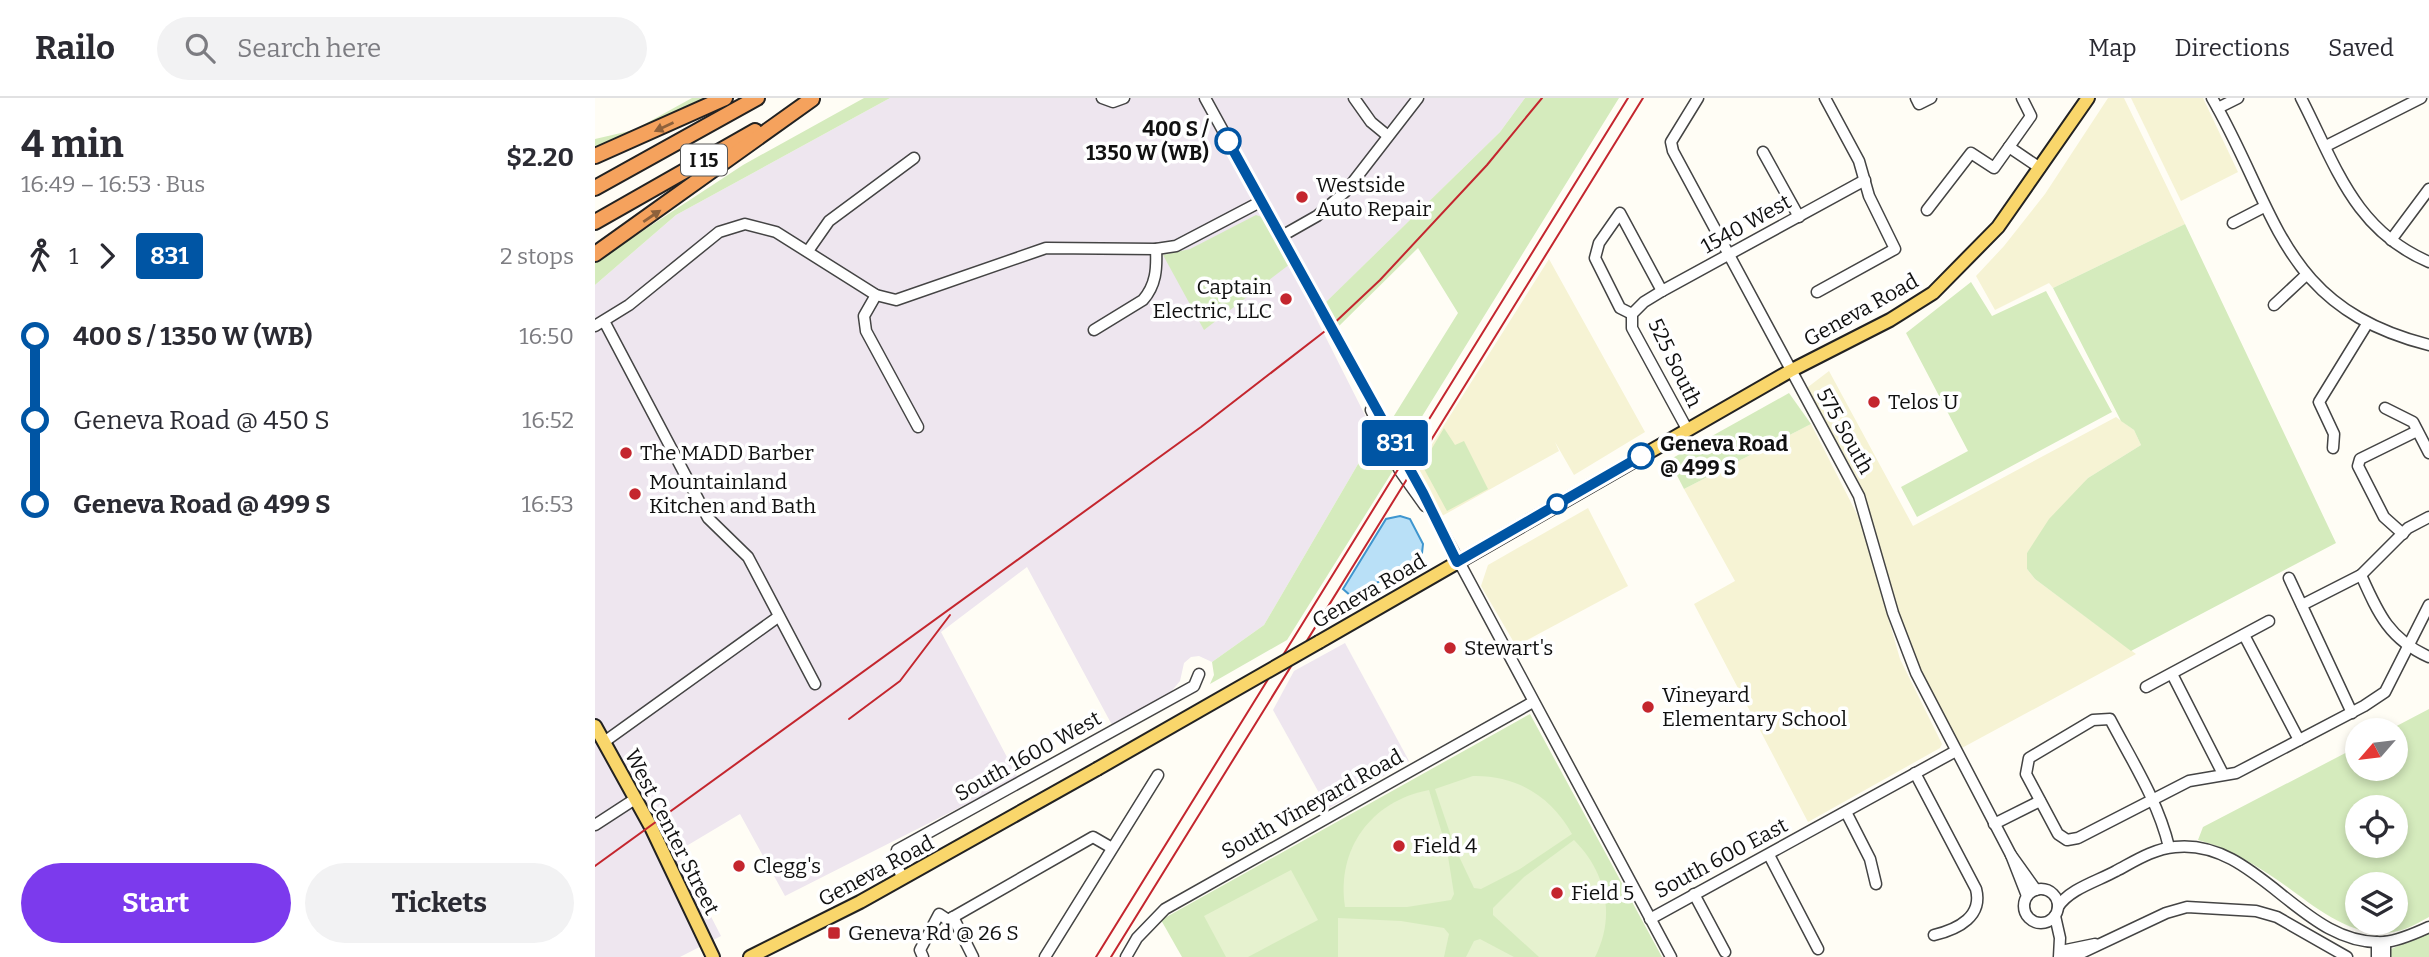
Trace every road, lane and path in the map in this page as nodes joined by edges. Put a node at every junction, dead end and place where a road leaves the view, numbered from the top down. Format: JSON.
{"nodes":[{"id":1,"x":725,"y":98,"type":"edge"},
{"id":2,"x":757,"y":98,"type":"edge"},
{"id":3,"x":813,"y":98,"type":"edge"},
{"id":4,"x":1102,"y":98,"type":"edge"},
{"id":5,"x":1124,"y":98,"type":"edge"},
{"id":6,"x":1205,"y":98,"type":"edge"},
{"id":7,"x":1354,"y":98,"type":"edge"},
{"id":8,"x":1418,"y":98,"type":"edge"},
{"id":9,"x":1698,"y":98,"type":"edge"},
{"id":10,"x":1825,"y":98,"type":"edge"},
{"id":11,"x":1931,"y":98,"type":"edge"},
{"id":12,"x":2022,"y":98,"type":"edge"},
{"id":13,"x":2088,"y":98,"type":"edge"},
{"id":14,"x":2212,"y":98,"type":"edge"},
{"id":15,"x":2238,"y":98,"type":"edge"},
{"id":16,"x":2301,"y":98,"type":"edge"},
{"id":17,"x":2421,"y":98,"type":"edge"},
{"id":18,"x":1917,"y":101,"type":"edge"},
{"id":19,"x":2218,"y":108,"type":"junction"},
{"id":20,"x":1388,"y":136,"type":"junction"},
{"id":21,"x":2326,"y":146,"type":"junction"},
{"id":22,"x":2008,"y":147,"type":"junction"},
{"id":23,"x":1763,"y":152,"type":"dead end"},
{"id":24,"x":595,"y":156,"type":"edge"},
{"id":25,"x":914,"y":158,"type":"dead end"},
{"id":26,"x":2040,"y":168,"type":"junction"},
{"id":27,"x":1865,"y":180,"type":"junction"},
{"id":28,"x":595,"y":188,"type":"edge"},
{"id":29,"x":2429,"y":189,"type":"edge"},
{"id":30,"x":1260,"y":202,"type":"junction"},
{"id":31,"x":2264,"y":207,"type":"junction"},
{"id":32,"x":1927,"y":210,"type":"dead end"},
{"id":33,"x":1799,"y":217,"type":"junction"},
{"id":34,"x":595,"y":222,"type":"edge"},
{"id":35,"x":2233,"y":223,"type":"dead end"},
{"id":36,"x":1280,"y":237,"type":"junction"},
{"id":37,"x":2391,"y":240,"type":"junction"},
{"id":38,"x":1156,"y":249,"type":"junction"},
{"id":39,"x":808,"y":251,"type":"junction"},
{"id":40,"x":595,"y":254,"type":"edge"},
{"id":41,"x":1729,"y":256,"type":"junction"},
{"id":42,"x":2429,"y":262,"type":"edge"},
{"id":43,"x":2305,"y":276,"type":"junction"},
{"id":44,"x":1662,"y":291,"type":"junction"},
{"id":45,"x":1817,"y":292,"type":"dead end"},
{"id":46,"x":876,"y":295,"type":"junction"},
{"id":47,"x":1644,"y":302,"type":"joint"},
{"id":48,"x":2274,"y":305,"type":"dead end"},
{"id":49,"x":1632,"y":314,"type":"junction"},
{"id":50,"x":599,"y":324,"type":"edge"},
{"id":51,"x":2367,"y":324,"type":"junction"},
{"id":52,"x":1094,"y":330,"type":"dead end"},
{"id":53,"x":2429,"y":345,"type":"edge"},
{"id":54,"x":1790,"y":370,"type":"junction"},
{"id":55,"x":2385,"y":408,"type":"dead end"},
{"id":56,"x":918,"y":427,"type":"dead end"},
{"id":57,"x":1687,"y":429,"type":"junction"},
{"id":58,"x":2417,"y":431,"type":"junction"},
{"id":59,"x":2333,"y":448,"type":"dead end"},
{"id":60,"x":2429,"y":453,"type":"edge"},
{"id":61,"x":2429,"y":517,"type":"edge"},
{"id":62,"x":2403,"y":534,"type":"junction"},
{"id":63,"x":1457,"y":562,"type":"junction"},
{"id":64,"x":2361,"y":575,"type":"junction"},
{"id":65,"x":2289,"y":578,"type":"dead end"},
{"id":66,"x":2429,"y":605,"type":"edge"},
{"id":67,"x":2302,"y":606,"type":"junction"},
{"id":68,"x":778,"y":617,"type":"junction"},
{"id":69,"x":2269,"y":621,"type":"dead end"},
{"id":70,"x":2244,"y":635,"type":"junction"},
{"id":71,"x":2408,"y":648,"type":"junction"},
{"id":72,"x":2429,"y":657,"type":"edge"},
{"id":73,"x":1199,"y":674,"type":"dead end"},
{"id":74,"x":2172,"y":674,"type":"junction"},
{"id":75,"x":815,"y":684,"type":"dead end"},
{"id":76,"x":2145,"y":687,"type":"dead end"},
{"id":77,"x":1533,"y":702,"type":"junction"},
{"id":78,"x":2352,"y":713,"type":"junction"},
{"id":79,"x":595,"y":726,"type":"edge"},
{"id":80,"x":2299,"y":740,"type":"junction"},
{"id":81,"x":604,"y":742,"type":"junction"},
{"id":82,"x":1954,"y":752,"type":"junction"},
{"id":83,"x":1915,"y":773,"type":"junction"},
{"id":84,"x":2223,"y":774,"type":"junction"},
{"id":85,"x":1158,"y":775,"type":"dead end"},
{"id":86,"x":2151,"y":798,"type":"junction"},
{"id":87,"x":635,"y":799,"type":"junction"},
{"id":88,"x":2040,"y":801,"type":"junction"},
{"id":89,"x":1846,"y":812,"type":"junction"},
{"id":90,"x":1994,"y":824,"type":"junction"},
{"id":91,"x":595,"y":825,"type":"edge"},
{"id":92,"x":2169,"y":847,"type":"junction"},
{"id":93,"x":1112,"y":848,"type":"junction"},
{"id":94,"x":1769,"y":855,"type":"junction"},
{"id":95,"x":903,"y":878,"type":"junction"},
{"id":96,"x":1876,"y":884,"type":"dead end"},
{"id":97,"x":2077,"y":890,"type":"junction"},
{"id":98,"x":2032,"y":893,"type":"junction"},
{"id":99,"x":2052,"y":893,"type":"junction"},
{"id":100,"x":1694,"y":894,"type":"junction"},
{"id":101,"x":2056,"y":911,"type":"junction"},
{"id":102,"x":953,"y":917,"type":"junction"},
{"id":103,"x":1650,"y":919,"type":"junction"},
{"id":104,"x":2042,"y":923,"type":"junction"},
{"id":105,"x":2429,"y":927,"type":"edge"},
{"id":106,"x":1934,"y":935,"type":"dead end"},
{"id":107,"x":1818,"y":948,"type":"dead end"},
{"id":108,"x":2382,"y":950,"type":"edge"},
{"id":109,"x":2061,"y":951,"type":"edge"},
{"id":110,"x":1724,"y":952,"type":"dead end"},
{"id":111,"x":713,"y":957,"type":"edge"},
{"id":112,"x":750,"y":957,"type":"edge"},
{"id":113,"x":923,"y":957,"type":"edge"},
{"id":114,"x":973,"y":957,"type":"edge"},
{"id":115,"x":1045,"y":957,"type":"edge"},
{"id":116,"x":1126,"y":957,"type":"edge"},
{"id":117,"x":1671,"y":957,"type":"edge"},
{"id":118,"x":2347,"y":957,"type":"edge"}],
"edges":[{"from":1,"to":24,"type":"highway","one_way":true},
{"from":2,"to":28,"type":"highway","number":"I 15"},
{"from":3,"to":34,"type":"highway","number":"I 15"},
{"from":40,"to":3,"type":"highway","one_way":true},
{"from":4,"to":5,"type":"street"},
{"from":6,"to":30,"type":"street"},
{"from":7,"to":20,"type":"street"},
{"from":8,"to":20,"type":"street"},
{"from":9,"to":41,"type":"street","name":"575 South"},
{"from":10,"to":27,"type":"street"},
{"from":11,"to":18,"type":"street"},
{"from":12,"to":22,"type":"street"},
{"from":13,"to":26,"type":"main road","name":"Geneva Road"},
{"from":14,"to":19,"type":"street"},
{"from":15,"to":19,"type":"street"},
{"from":16,"to":21,"type":"street"},
{"from":17,"to":21,"type":"street"},
{"from":19,"to":31,"type":"street"},
{"from":20,"to":36,"type":"street"},
{"from":21,"to":37,"type":"street"},
{"from":22,"to":26,"type":"street"},
{"from":22,"to":32,"type":"street"},
{"from":23,"to":33,"type":"street"},
{"from":25,"to":39,"type":"street"},
{"from":26,"to":54,"type":"main road","name":"Geneva Road"},
{"from":27,"to":33,"type":"street","name":"1540 West"},
{"from":27,"to":45,"type":"street"},
{"from":29,"to":37,"type":"street"},
{"from":30,"to":36,"type":"street"},
{"from":30,"to":38,"type":"street"},
{"from":31,"to":35,"type":"street"},
{"from":31,"to":43,"type":"street"},
{"from":33,"to":41,"type":"street","name":"1540 West"},
{"from":36,"to":63,"type":"street"},
{"from":37,"to":42,"type":"street"},
{"from":38,"to":46,"type":"street"},
{"from":38,"to":52,"type":"street"},
{"from":39,"to":46,"type":"street"},
{"from":39,"to":50,"type":"street"},
{"from":41,"to":44,"type":"street","name":"1540 West"},
{"from":41,"to":54,"type":"street","name":"575 South"},
{"from":43,"to":48,"type":"street"},
{"from":43,"to":51,"type":"street"},
{"from":44,"to":47,"type":"street","name":"1540 West"},
{"from":44,"to":49,"type":"street","name":"525 South"},
{"from":46,"to":56,"type":"street"},
{"from":47,"to":49,"type":"street","name":"525 South"},
{"from":49,"to":57,"type":"street","name":"525 South"},
{"from":50,"to":68,"type":"street"},
{"from":51,"to":53,"type":"street"},
{"from":51,"to":59,"type":"street"},
{"from":54,"to":57,"type":"main road","name":"Geneva Road"},
{"from":54,"to":82,"type":"street","name":"575 South"},
{"from":55,"to":58,"type":"street"},
{"from":57,"to":63,"type":"main road","name":"Geneva Road"},
{"from":58,"to":60,"type":"street"},
{"from":58,"to":62,"type":"street"},
{"from":61,"to":62,"type":"street"},
{"from":62,"to":64,"type":"street"},
{"from":63,"to":77,"type":"street"},
{"from":63,"to":95,"type":"main road","name":"Geneva Road","bridge":true},
{"from":64,"to":67,"type":"street"},
{"from":64,"to":71,"type":"street"},
{"from":65,"to":67,"type":"street"},
{"from":66,"to":71,"type":"street"},
{"from":67,"to":78,"type":"street"},
{"from":68,"to":75,"type":"street"},
{"from":68,"to":81,"type":"street"},
{"from":69,"to":70,"type":"street"},
{"from":70,"to":74,"type":"street"},
{"from":70,"to":80,"type":"street"},
{"from":71,"to":72,"type":"street"},
{"from":71,"to":78,"type":"street"},
{"from":73,"to":95,"type":"street","name":"South 1600 West"},
{"from":74,"to":76,"type":"street"},
{"from":74,"to":84,"type":"street"},
{"from":77,"to":103,"type":"street"},
{"from":77,"to":116,"type":"street","name":"South Vineyard Road"},
{"from":78,"to":80,"type":"street"},
{"from":79,"to":81,"type":"main road","name":"West Center Street"},
{"from":80,"to":84,"type":"street"},
{"from":81,"to":87,"type":"main road","name":"West Center Street"},
{"from":82,"to":83,"type":"street","name":"South 600 East"},
{"from":82,"to":90,"type":"street","name":"575 South"},
{"from":83,"to":89,"type":"street","name":"South 600 East"},
{"from":83,"to":106,"type":"street"},
{"from":84,"to":86,"type":"street"},
{"from":85,"to":93,"type":"street"},
{"from":86,"to":88,"type":"street"},
{"from":86,"to":88,"type":"street"},
{"from":86,"to":92,"type":"street"},
{"from":87,"to":91,"type":"street"},
{"from":87,"to":111,"type":"main road","name":"West Center Street"},
{"from":88,"to":90,"type":"street"},
{"from":89,"to":94,"type":"street","name":"South 600 East"},
{"from":89,"to":96,"type":"street"},
{"from":90,"to":98,"type":"street","name":"575 South"},
{"from":92,"to":97,"type":"street"},
{"from":92,"to":108,"type":"street"},
{"from":93,"to":102,"type":"street"},
{"from":93,"to":115,"type":"street"},
{"from":94,"to":100,"type":"street","name":"South 600 East"},
{"from":94,"to":107,"type":"street"},
{"from":95,"to":112,"type":"main road","name":"Geneva Road"},
{"from":97,"to":99,"type":"street"},
{"from":97,"to":101,"type":"street"},
{"from":98,"to":99,"type":"street"},
{"from":98,"to":104,"type":"street"},
{"from":99,"to":101,"type":"street"},
{"from":100,"to":103,"type":"street","name":"South 600 East"},
{"from":100,"to":110,"type":"street"},
{"from":101,"to":104,"type":"street"},
{"from":101,"to":109,"type":"street"},
{"from":102,"to":113,"type":"street"},
{"from":102,"to":114,"type":"street"},
{"from":103,"to":117,"type":"street"},
{"from":104,"to":109,"type":"street"},
{"from":105,"to":108,"type":"street"},
{"from":109,"to":118,"type":"street"}]}
